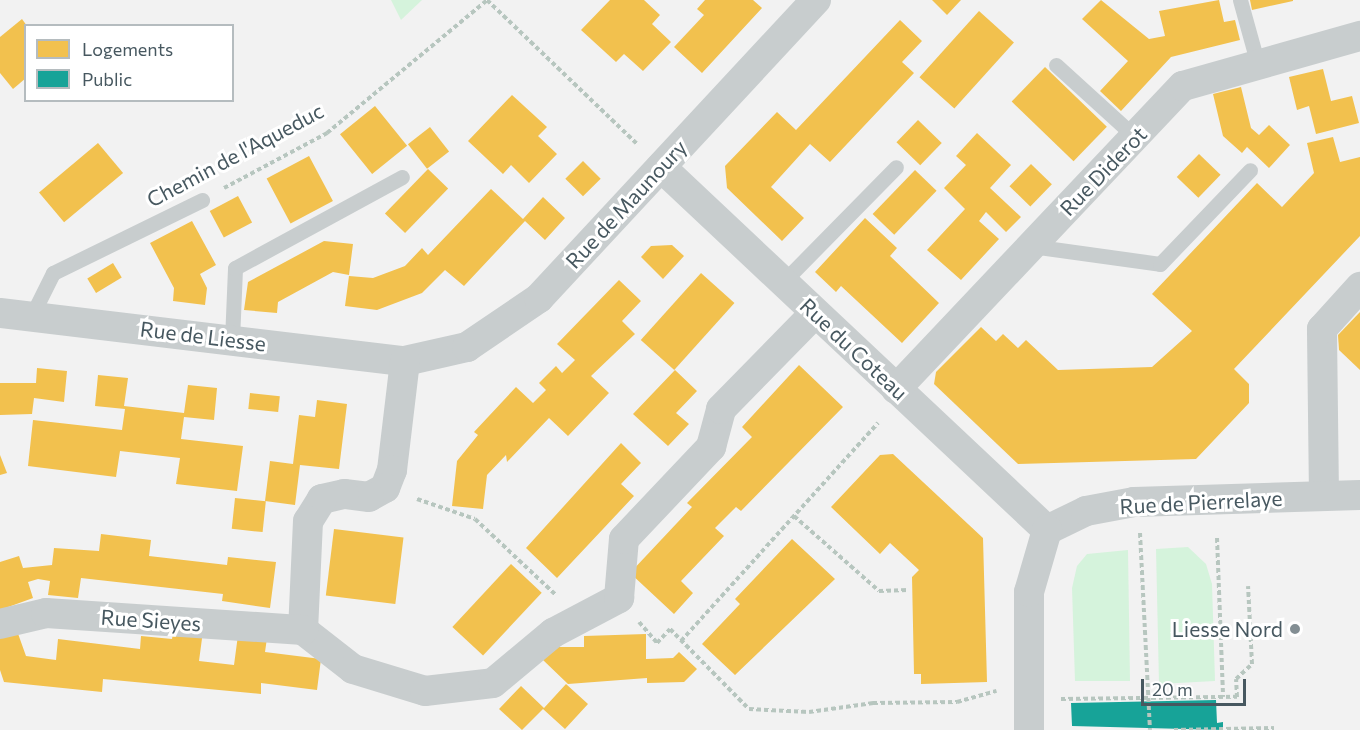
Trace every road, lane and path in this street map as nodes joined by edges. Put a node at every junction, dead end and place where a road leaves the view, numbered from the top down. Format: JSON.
{"nodes":[{"id":1,"x":487,"y":0,"type":"edge"},
{"id":2,"x":816,"y":0,"type":"edge"},
{"id":3,"x":1240,"y":0,"type":"edge"},
{"id":4,"x":1360,"y":36,"type":"edge"},
{"id":5,"x":1056,"y":65,"type":"dead end"},
{"id":6,"x":1258,"y":65,"type":"junction"},
{"id":7,"x":1135,"y":137,"type":"junction"},
{"id":8,"x":661,"y":167,"type":"junction"},
{"id":9,"x":896,"y":167,"type":"dead end"},
{"id":10,"x":1250,"y":170,"type":"dead end"},
{"id":11,"x":402,"y":177,"type":"dead end"},
{"id":12,"x":202,"y":200,"type":"joint"},
{"id":13,"x":1031,"y":246,"type":"junction"},
{"id":14,"x":783,"y":282,"type":"junction"},
{"id":15,"x":1360,"y":286,"type":"edge"},
{"id":16,"x":0,"y":313,"type":"edge"},
{"id":17,"x":815,"y":313,"type":"junction"},
{"id":18,"x":33,"y":315,"type":"junction"},
{"id":19,"x":232,"y":340,"type":"junction"},
{"id":20,"x":405,"y":361,"type":"junction"},
{"id":21,"x":896,"y":389,"type":"junction"},
{"id":22,"x":878,"y":423,"type":"dead end"},
{"id":23,"x":385,"y":488,"type":"junction"},
{"id":24,"x":1360,"y":495,"type":"edge"},
{"id":25,"x":1324,"y":496,"type":"junction"},
{"id":26,"x":794,"y":516,"type":"junction"},
{"id":27,"x":1047,"y":530,"type":"junction"},
{"id":28,"x":1217,"y":537,"type":"dead end"},
{"id":29,"x":1142,"y":546,"type":"dead end"},
{"id":30,"x":1248,"y":586,"type":"dead end"},
{"id":31,"x":908,"y":590,"type":"dead end"},
{"id":32,"x":582,"y":618,"type":"junction"},
{"id":33,"x":0,"y":624,"type":"edge"},
{"id":34,"x":303,"y":630,"type":"junction"},
{"id":35,"x":681,"y":641,"type":"junction"},
{"id":36,"x":657,"y":643,"type":"dead end"},
{"id":37,"x":1223,"y":697,"type":"junction"},
{"id":38,"x":1149,"y":698,"type":"junction"},
{"id":39,"x":1020,"y":708,"type":"edge"},
{"id":40,"x":1274,"y":728,"type":"dead end"},
{"id":41,"x":1150,"y":730,"type":"edge"},
{"id":42,"x":1174,"y":730,"type":"edge"}],
"edges":[{"from":1,"to":8,"type":"path"},
{"from":1,"to":12,"type":"path","name":"Chemin de l'Aqueduc"},
{"from":2,"to":8,"type":"street","name":"Rue de Maunoury"},
{"from":3,"to":6,"type":"lane"},
{"from":4,"to":6,"type":"street","name":"Rue Diderot"},
{"from":5,"to":7,"type":"lane"},
{"from":6,"to":7,"type":"street","name":"Rue Diderot"},
{"from":7,"to":13,"type":"street","name":"Rue Diderot"},
{"from":8,"to":14,"type":"street","name":"Rue du Coteau"},
{"from":8,"to":20,"type":"street","name":"Rue de Maunoury"},
{"from":9,"to":14,"type":"lane"},
{"from":10,"to":13,"type":"lane"},
{"from":11,"to":19,"type":"lane"},
{"from":12,"to":18,"type":"lane","name":"Chemin de l'Aqueduc"},
{"from":13,"to":21,"type":"street","name":"Rue Diderot"},
{"from":14,"to":17,"type":"street","name":"Rue du Coteau"},
{"from":15,"to":25,"type":"street"},
{"from":16,"to":18,"type":"street","name":"Rue de Liesse"},
{"from":17,"to":21,"type":"street","name":"Rue du Coteau"},
{"from":17,"to":32,"type":"street"},
{"from":18,"to":19,"type":"street","name":"Rue de Liesse"},
{"from":19,"to":20,"type":"street","name":"Rue de Liesse"},
{"from":20,"to":23,"type":"street"},
{"from":21,"to":27,"type":"street","name":"Rue du Coteau"},
{"from":22,"to":26,"type":"path"},
{"from":23,"to":32,"type":"path"},
{"from":23,"to":34,"type":"street"},
{"from":24,"to":25,"type":"street","name":"Rue de Pierrelaye"},
{"from":25,"to":27,"type":"street","name":"Rue de Pierrelaye"},
{"from":26,"to":31,"type":"path"},
{"from":26,"to":35,"type":"path"},
{"from":27,"to":39,"type":"street"},
{"from":28,"to":37,"type":"path"},
{"from":29,"to":38,"type":"path"},
{"from":30,"to":37,"type":"path"},
{"from":32,"to":34,"type":"street"},
{"from":33,"to":34,"type":"street","name":"Rue Sieyes"},
{"from":35,"to":36,"type":"path"},
{"from":35,"to":39,"type":"path"},
{"from":37,"to":38,"type":"path"},
{"from":38,"to":39,"type":"path"},
{"from":38,"to":41,"type":"path"},
{"from":40,"to":42,"type":"path"}]}
